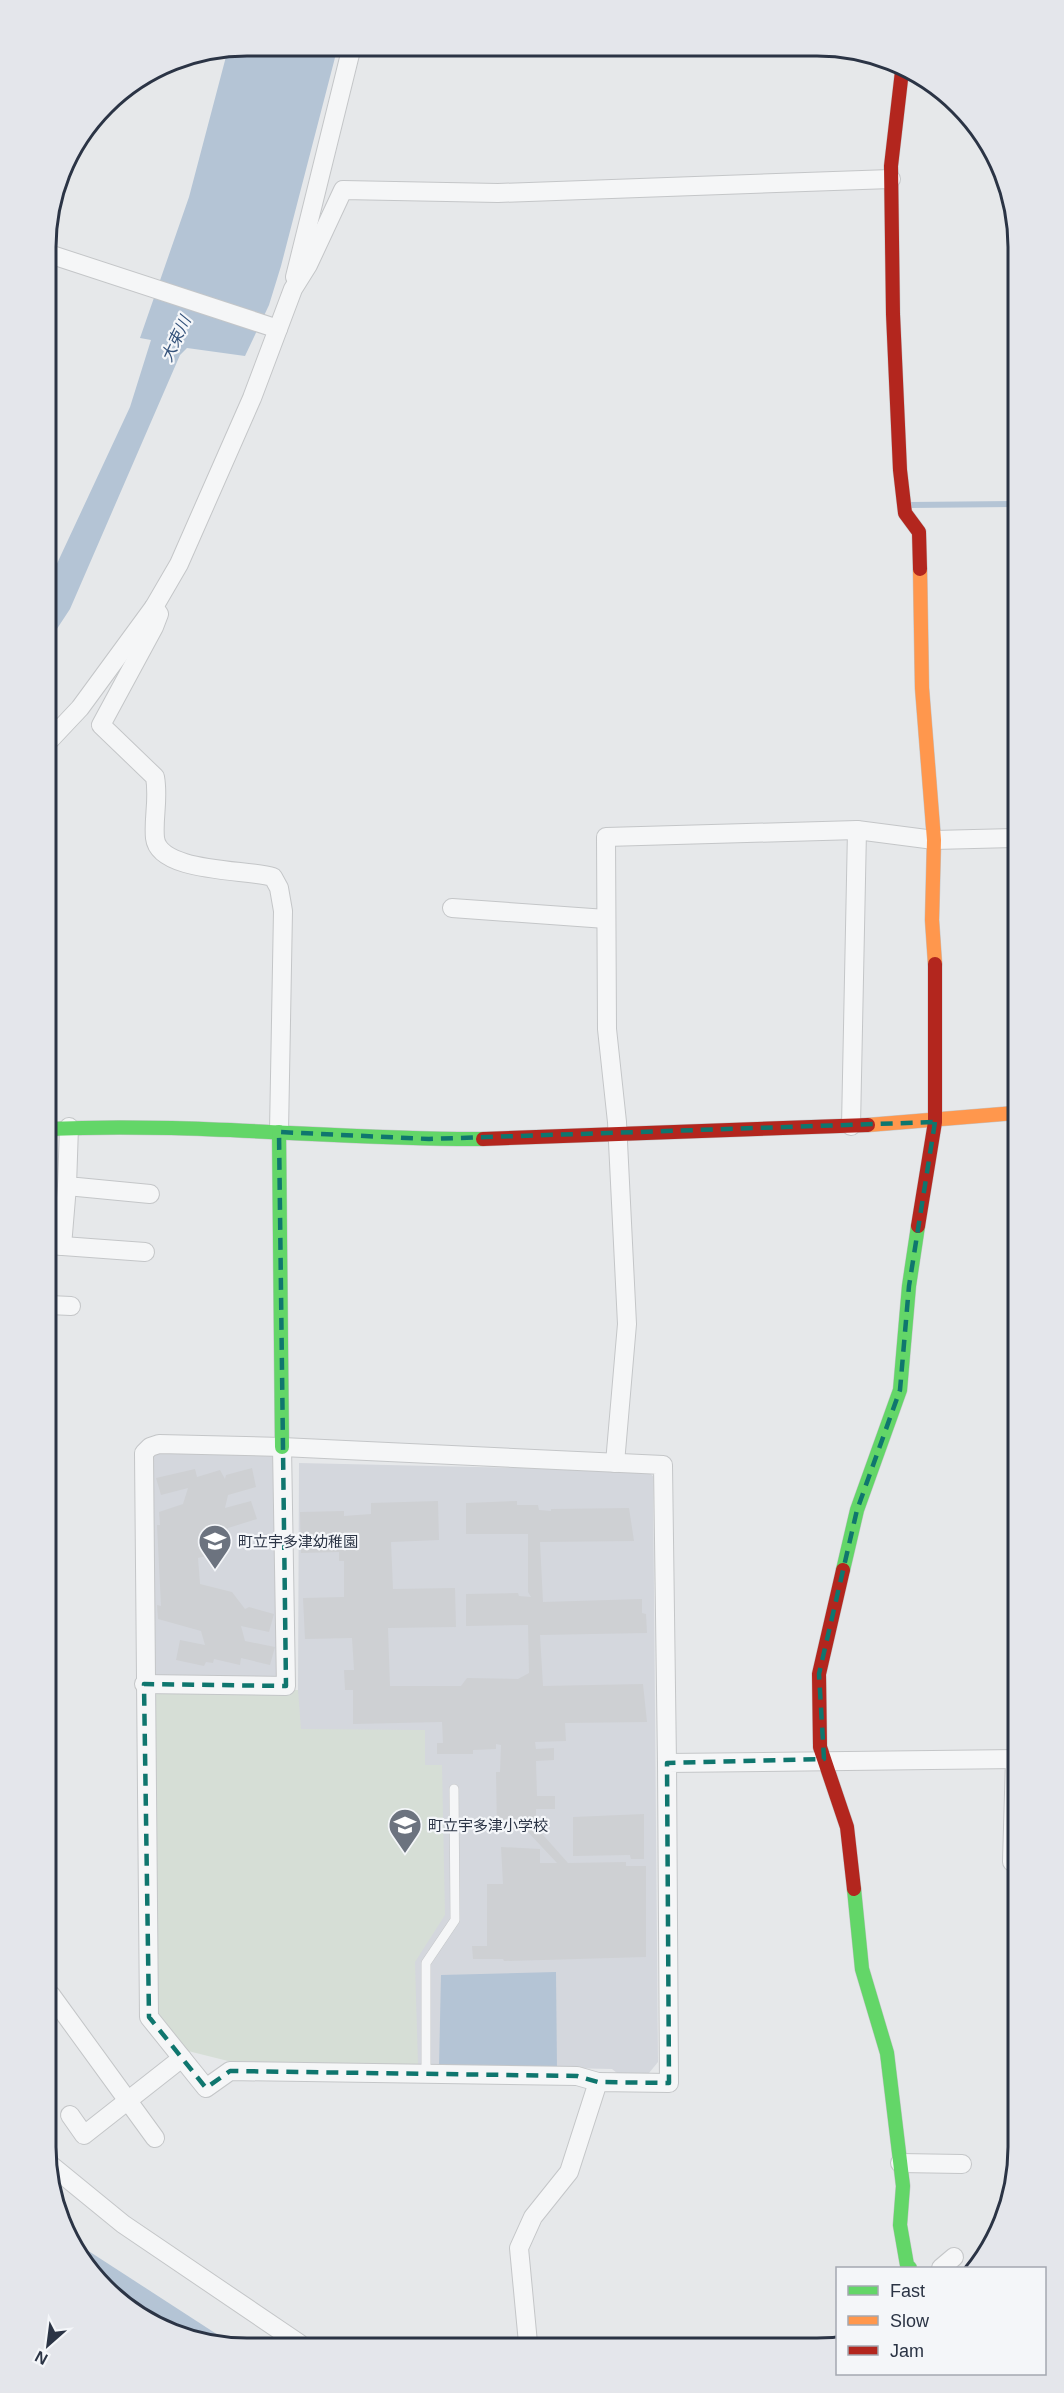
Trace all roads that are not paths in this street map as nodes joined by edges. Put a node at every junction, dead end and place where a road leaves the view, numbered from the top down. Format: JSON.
{"nodes":[{"id":1,"x":350,"y":56,"type":"edge"},
{"id":2,"x":903,"y":75,"type":"edge"},
{"id":3,"x":891,"y":178,"type":"junction"},
{"id":4,"x":56,"y":256,"type":"edge"},
{"id":5,"x":293,"y":289,"type":"junction"},
{"id":6,"x":274,"y":328,"type":"junction"},
{"id":7,"x":154,"y":607,"type":"junction"},
{"id":8,"x":56,"y":733,"type":"edge"},
{"id":9,"x":857,"y":830,"type":"junction"},
{"id":10,"x":1008,"y":838,"type":"edge"},
{"id":11,"x":934,"y":840,"type":"junction"},
{"id":12,"x":453,"y":908,"type":"dead end"},
{"id":13,"x":606,"y":919,"type":"junction"},
{"id":14,"x":1008,"y":1114,"type":"edge"},
{"id":15,"x":935,"y":1122,"type":"junction"},
{"id":16,"x":851,"y":1126,"type":"junction"},
{"id":17,"x":69,"y":1127,"type":"junction"},
{"id":18,"x":56,"y":1128,"type":"edge"},
{"id":19,"x":279,"y":1132,"type":"junction"},
{"id":20,"x":618,"y":1136,"type":"junction"},
{"id":21,"x":67,"y":1186,"type":"junction"},
{"id":22,"x":150,"y":1194,"type":"dead end"},
{"id":23,"x":56,"y":1246,"type":"edge"},
{"id":24,"x":145,"y":1252,"type":"dead end"},
{"id":25,"x":56,"y":1305,"type":"edge"},
{"id":26,"x":71,"y":1306,"type":"dead end"},
{"id":27,"x":282,"y":1447,"type":"junction"},
{"id":28,"x":615,"y":1463,"type":"junction"},
{"id":29,"x":144,"y":1684,"type":"junction"},
{"id":30,"x":824,"y":1759,"type":"junction"},
{"id":31,"x":1008,"y":1759,"type":"edge"},
{"id":32,"x":667,"y":1763,"type":"junction"},
{"id":33,"x":454,"y":1789,"type":"dead end"},
{"id":34,"x":56,"y":2004,"type":"edge"},
{"id":35,"x":182,"y":2058,"type":"junction"},
{"id":36,"x":426,"y":2073,"type":"junction"},
{"id":37,"x":598,"y":2082,"type":"junction"},
{"id":38,"x":128,"y":2101,"type":"junction"},
{"id":39,"x":70,"y":2115,"type":"dead end"},
{"id":40,"x":155,"y":2138,"type":"dead end"},
{"id":41,"x":900,"y":2163,"type":"junction"},
{"id":42,"x":962,"y":2164,"type":"dead end"},
{"id":43,"x":57,"y":2170,"type":"edge"},
{"id":44,"x":909,"y":2267,"type":"edge"},
{"id":45,"x":291,"y":2338,"type":"edge"},
{"id":46,"x":528,"y":2338,"type":"edge"}],
"edges":[{"from":1,"to":5,"type":"street"},
{"from":2,"to":3,"type":"street"},
{"from":3,"to":5,"type":"street"},
{"from":3,"to":11,"type":"street"},
{"from":4,"to":6,"type":"street"},
{"from":5,"to":6,"type":"street"},
{"from":6,"to":7,"type":"street"},
{"from":7,"to":8,"type":"street"},
{"from":7,"to":19,"type":"street"},
{"from":9,"to":11,"type":"street"},
{"from":9,"to":13,"type":"street"},
{"from":9,"to":16,"type":"street"},
{"from":10,"to":11,"type":"street"},
{"from":11,"to":15,"type":"street"},
{"from":12,"to":13,"type":"street"},
{"from":13,"to":20,"type":"street"},
{"from":14,"to":15,"type":"street"},
{"from":15,"to":16,"type":"street"},
{"from":15,"to":30,"type":"street"},
{"from":16,"to":20,"type":"street"},
{"from":17,"to":18,"type":"street"},
{"from":17,"to":19,"type":"street"},
{"from":17,"to":21,"type":"street"},
{"from":19,"to":20,"type":"street"},
{"from":19,"to":27,"type":"street"},
{"from":20,"to":28,"type":"street"},
{"from":21,"to":22,"type":"street"},
{"from":21,"to":23,"type":"street"},
{"from":23,"to":24,"type":"street"},
{"from":25,"to":26,"type":"street"},
{"from":27,"to":28,"type":"street"},
{"from":27,"to":29,"type":"street"},
{"from":27,"to":29,"type":"street"},
{"from":28,"to":32,"type":"street"},
{"from":29,"to":35,"type":"street"},
{"from":30,"to":31,"type":"street"},
{"from":30,"to":32,"type":"street"},
{"from":30,"to":41,"type":"street"},
{"from":32,"to":37,"type":"street"},
{"from":33,"to":36,"type":"lane"},
{"from":34,"to":38,"type":"street"},
{"from":35,"to":36,"type":"street"},
{"from":35,"to":38,"type":"street"},
{"from":36,"to":37,"type":"street"},
{"from":37,"to":46,"type":"street"},
{"from":38,"to":39,"type":"street"},
{"from":38,"to":40,"type":"street"},
{"from":41,"to":42,"type":"street"},
{"from":41,"to":44,"type":"street"},
{"from":43,"to":45,"type":"street"}]}
